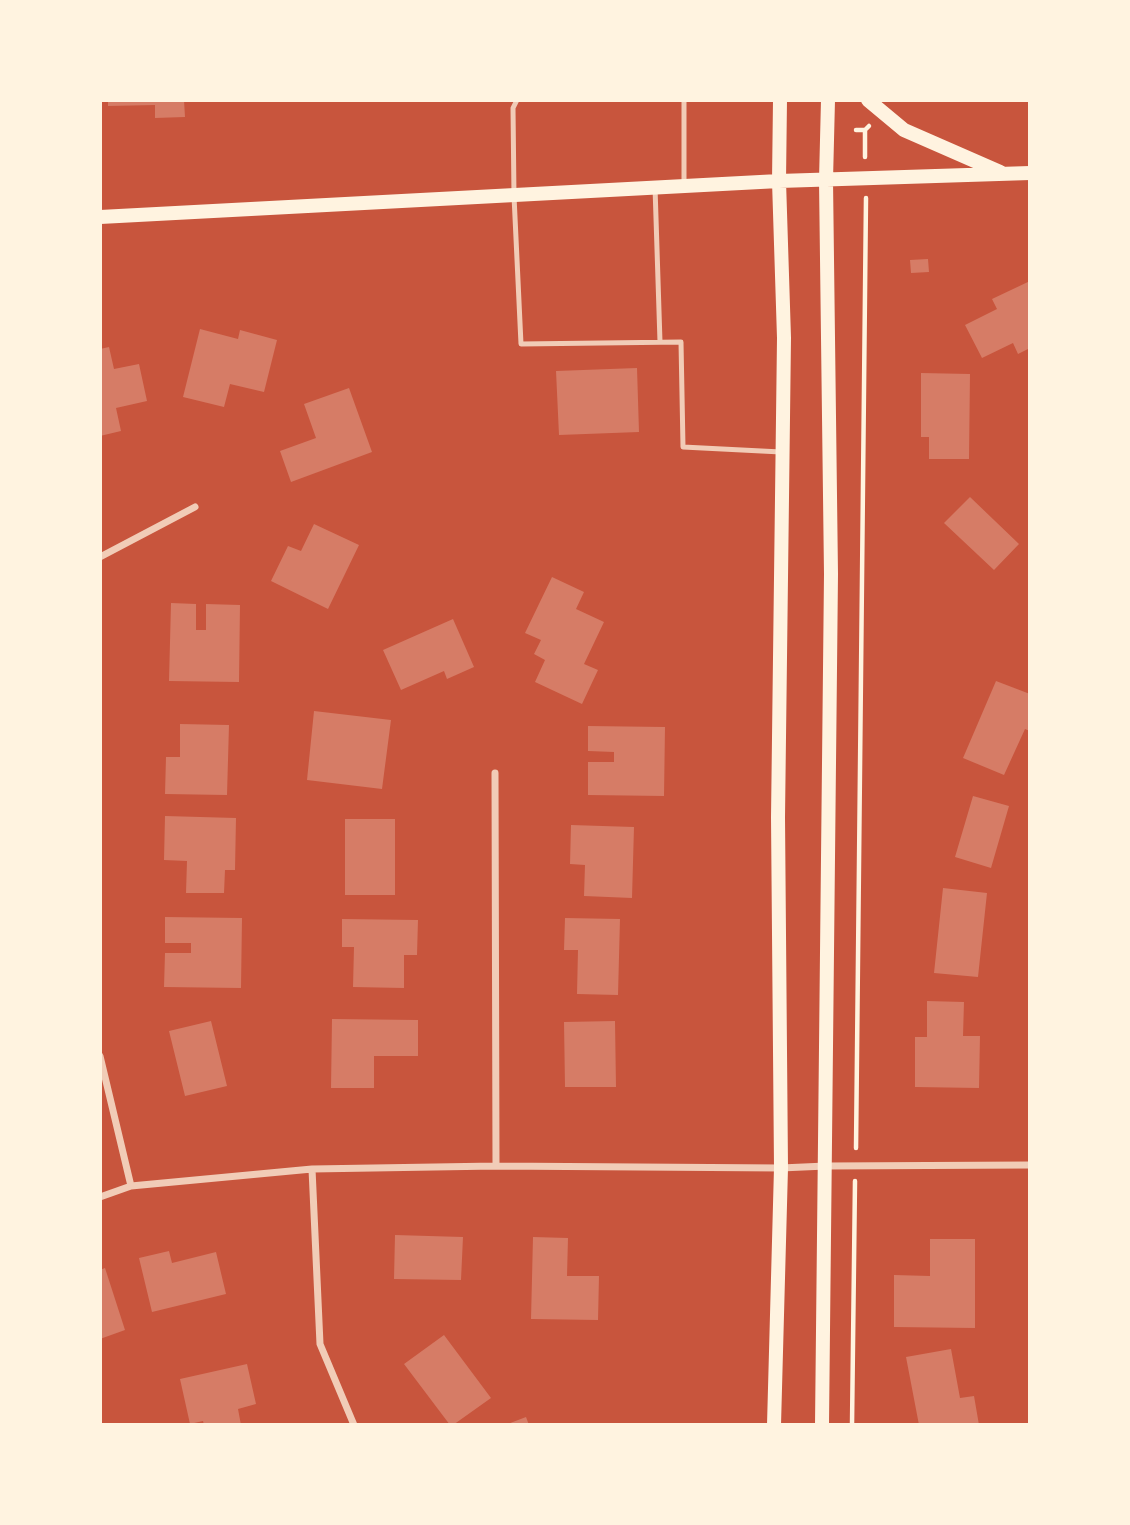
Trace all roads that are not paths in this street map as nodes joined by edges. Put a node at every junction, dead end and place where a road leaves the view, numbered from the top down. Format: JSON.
{"nodes":[{"id":1,"x":517,"y":100,"type":"edge"},
{"id":2,"x":684,"y":100,"type":"edge"},
{"id":3,"x":780,"y":100,"type":"edge"},
{"id":4,"x":828,"y":100,"type":"edge"},
{"id":5,"x":868,"y":100,"type":"edge"},
{"id":6,"x":1030,"y":173,"type":"edge"},
{"id":7,"x":1004,"y":174,"type":"junction"},
{"id":8,"x":827,"y":180,"type":"junction"},
{"id":9,"x":779,"y":181,"type":"junction"},
{"id":10,"x":684,"y":186,"type":"junction"},
{"id":11,"x":655,"y":187,"type":"junction"},
{"id":12,"x":514,"y":196,"type":"junction"},
{"id":13,"x":100,"y":217,"type":"edge"},
{"id":14,"x":660,"y":342,"type":"junction"},
{"id":15,"x":781,"y":452,"type":"junction"},
{"id":16,"x":195,"y":506,"type":"dead end"},
{"id":17,"x":100,"y":557,"type":"edge"},
{"id":18,"x":495,"y":774,"type":"dead end"},
{"id":19,"x":100,"y":1056,"type":"edge"},
{"id":20,"x":1030,"y":1165,"type":"edge"},
{"id":21,"x":496,"y":1166,"type":"junction"},
{"id":22,"x":826,"y":1166,"type":"junction"},
{"id":23,"x":781,"y":1168,"type":"junction"},
{"id":24,"x":312,"y":1169,"type":"junction"},
{"id":25,"x":131,"y":1186,"type":"junction"},
{"id":26,"x":100,"y":1197,"type":"edge"},
{"id":27,"x":354,"y":1425,"type":"edge"},
{"id":28,"x":774,"y":1425,"type":"edge"},
{"id":29,"x":822,"y":1425,"type":"edge"}],
"edges":[{"from":1,"to":12,"type":"lane"},
{"from":2,"to":10,"type":"lane"},
{"from":3,"to":9,"type":"main road"},
{"from":4,"to":8,"type":"main road"},
{"from":5,"to":7,"type":"main road"},
{"from":6,"to":7,"type":"main road"},
{"from":7,"to":8,"type":"main road"},
{"from":8,"to":9,"type":"main road"},
{"from":8,"to":22,"type":"main road"},
{"from":9,"to":10,"type":"main road"},
{"from":9,"to":15,"type":"main road"},
{"from":10,"to":11,"type":"main road"},
{"from":11,"to":12,"type":"main road"},
{"from":11,"to":14,"type":"lane"},
{"from":12,"to":13,"type":"main road"},
{"from":12,"to":14,"type":"lane"},
{"from":14,"to":15,"type":"lane"},
{"from":15,"to":23,"type":"main road"},
{"from":16,"to":17,"type":"street"},
{"from":18,"to":21,"type":"street"},
{"from":19,"to":25,"type":"street"},
{"from":20,"to":22,"type":"street"},
{"from":21,"to":23,"type":"street"},
{"from":21,"to":24,"type":"street"},
{"from":22,"to":23,"type":"street"},
{"from":22,"to":29,"type":"main road"},
{"from":23,"to":28,"type":"main road"},
{"from":24,"to":25,"type":"street"},
{"from":24,"to":27,"type":"street"},
{"from":25,"to":26,"type":"street"}]}
